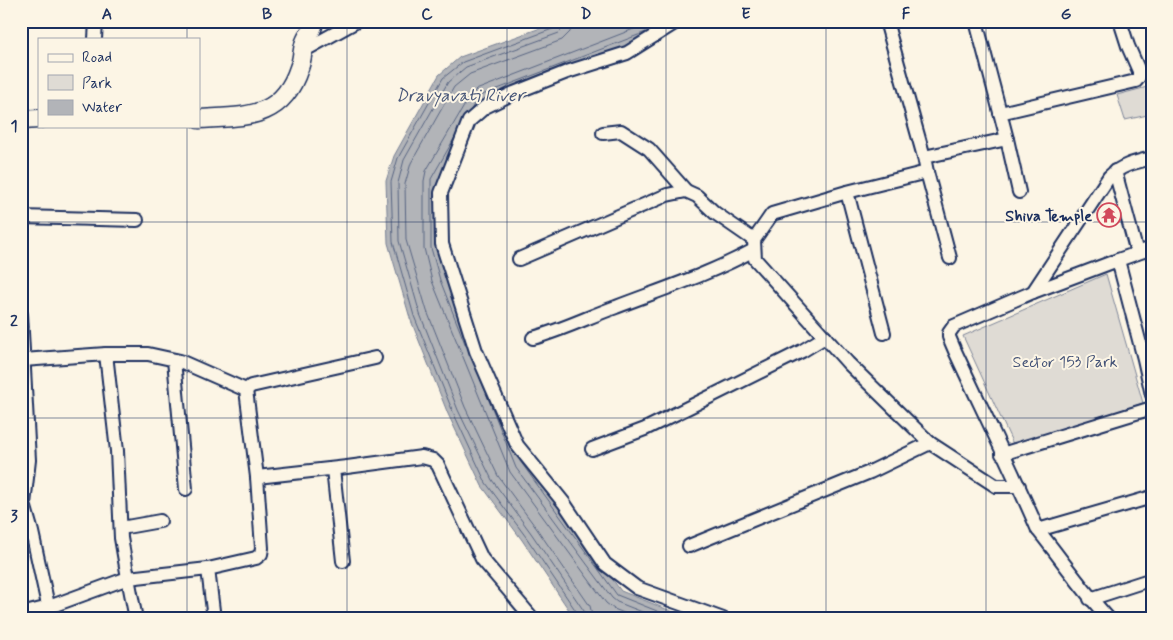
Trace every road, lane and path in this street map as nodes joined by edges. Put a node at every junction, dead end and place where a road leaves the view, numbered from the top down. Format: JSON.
{"nodes":[{"id":1,"x":96,"y":21,"type":"edge"},
{"id":2,"x":357,"y":21,"type":"edge"},
{"id":3,"x":678,"y":21,"type":"edge"},
{"id":4,"x":886,"y":21,"type":"edge"},
{"id":5,"x":976,"y":21,"type":"edge"},
{"id":6,"x":1120,"y":21,"type":"edge"},
{"id":7,"x":306,"y":32,"type":"edge"},
{"id":8,"x":95,"y":38,"type":"edge"},
{"id":9,"x":1000,"y":113,"type":"junction"},
{"id":10,"x":200,"y":119,"type":"edge"},
{"id":11,"x":21,"y":120,"type":"edge"},
{"id":12,"x":38,"y":120,"type":"edge"},
{"id":13,"x":603,"y":133,"type":"dead end"},
{"id":14,"x":1007,"y":139,"type":"junction"},
{"id":15,"x":924,"y":157,"type":"junction"},
{"id":16,"x":1152,"y":158,"type":"edge"},
{"id":17,"x":1115,"y":171,"type":"junction"},
{"id":18,"x":927,"y":172,"type":"junction"},
{"id":19,"x":686,"y":192,"type":"junction"},
{"id":20,"x":847,"y":192,"type":"junction"},
{"id":21,"x":1019,"y":192,"type":"dead end"},
{"id":22,"x":21,"y":217,"type":"edge"},
{"id":23,"x":137,"y":220,"type":"dead end"},
{"id":24,"x":754,"y":245,"type":"junction"},
{"id":25,"x":1152,"y":248,"type":"edge"},
{"id":26,"x":1137,"y":253,"type":"junction"},
{"id":27,"x":950,"y":258,"type":"dead end"},
{"id":28,"x":519,"y":259,"type":"dead end"},
{"id":29,"x":1118,"y":260,"type":"junction"},
{"id":30,"x":1033,"y":292,"type":"junction"},
{"id":31,"x":21,"y":314,"type":"edge"},
{"id":32,"x":884,"y":333,"type":"dead end"},
{"id":33,"x":825,"y":337,"type":"junction"},
{"id":34,"x":533,"y":338,"type":"dead end"},
{"id":35,"x":106,"y":354,"type":"junction"},
{"id":36,"x":375,"y":358,"type":"dead end"},
{"id":37,"x":23,"y":360,"type":"junction"},
{"id":38,"x":174,"y":360,"type":"junction"},
{"id":39,"x":246,"y":390,"type":"junction"},
{"id":40,"x":1152,"y":395,"type":"edge"},
{"id":41,"x":1152,"y":408,"type":"edge"},
{"id":42,"x":930,"y":444,"type":"junction"},
{"id":43,"x":592,"y":448,"type":"dead end"},
{"id":44,"x":1002,"y":454,"type":"junction"},
{"id":45,"x":333,"y":469,"type":"junction"},
{"id":46,"x":257,"y":477,"type":"junction"},
{"id":47,"x":1019,"y":486,"type":"junction"},
{"id":48,"x":186,"y":489,"type":"dead end"},
{"id":49,"x":1152,"y":497,"type":"edge"},
{"id":50,"x":23,"y":504,"type":"edge"},
{"id":51,"x":160,"y":520,"type":"dead end"},
{"id":52,"x":121,"y":528,"type":"junction"},
{"id":53,"x":1038,"y":530,"type":"junction"},
{"id":54,"x":689,"y":546,"type":"dead end"},
{"id":55,"x":343,"y":561,"type":"dead end"},
{"id":56,"x":208,"y":569,"type":"junction"},
{"id":57,"x":128,"y":578,"type":"junction"},
{"id":58,"x":1152,"y":579,"type":"edge"},
{"id":59,"x":1090,"y":599,"type":"junction"},
{"id":60,"x":50,"y":613,"type":"edge"},
{"id":61,"x":21,"y":614,"type":"edge"},
{"id":62,"x":136,"y":619,"type":"edge"},
{"id":63,"x":214,"y":619,"type":"edge"},
{"id":64,"x":533,"y":619,"type":"edge"},
{"id":65,"x":723,"y":619,"type":"edge"},
{"id":66,"x":1109,"y":619,"type":"edge"}],
"edges":[{"from":1,"to":8,"type":"street"},
{"from":2,"to":7,"type":"street"},
{"from":3,"to":65,"type":"street"},
{"from":4,"to":15,"type":"street"},
{"from":5,"to":9,"type":"street"},
{"from":6,"to":9,"type":"street"},
{"from":7,"to":10,"type":"street"},
{"from":9,"to":14,"type":"street"},
{"from":11,"to":12,"type":"street"},
{"from":13,"to":19,"type":"street"},
{"from":14,"to":15,"type":"street"},
{"from":14,"to":21,"type":"street"},
{"from":15,"to":18,"type":"street"},
{"from":16,"to":17,"type":"street"},
{"from":17,"to":26,"type":"street"},
{"from":17,"to":30,"type":"street"},
{"from":18,"to":20,"type":"street"},
{"from":18,"to":27,"type":"street"},
{"from":19,"to":24,"type":"street"},
{"from":19,"to":28,"type":"street"},
{"from":20,"to":24,"type":"street"},
{"from":20,"to":32,"type":"street"},
{"from":22,"to":23,"type":"street"},
{"from":24,"to":33,"type":"street"},
{"from":24,"to":34,"type":"street"},
{"from":25,"to":26,"type":"street"},
{"from":26,"to":29,"type":"street"},
{"from":29,"to":30,"type":"street"},
{"from":29,"to":40,"type":"street"},
{"from":30,"to":44,"type":"street"},
{"from":31,"to":37,"type":"street"},
{"from":33,"to":42,"type":"street"},
{"from":33,"to":43,"type":"street"},
{"from":35,"to":37,"type":"street"},
{"from":35,"to":38,"type":"street"},
{"from":35,"to":52,"type":"street"},
{"from":36,"to":39,"type":"street"},
{"from":37,"to":50,"type":"street"},
{"from":38,"to":39,"type":"street"},
{"from":38,"to":48,"type":"street"},
{"from":39,"to":46,"type":"street"},
{"from":41,"to":44,"type":"street"},
{"from":42,"to":47,"type":"street"},
{"from":42,"to":54,"type":"street"},
{"from":44,"to":47,"type":"street"},
{"from":45,"to":46,"type":"street"},
{"from":45,"to":55,"type":"street"},
{"from":45,"to":64,"type":"street"},
{"from":46,"to":56,"type":"street"},
{"from":47,"to":53,"type":"street"},
{"from":49,"to":53,"type":"street"},
{"from":50,"to":60,"type":"street"},
{"from":51,"to":52,"type":"street"},
{"from":52,"to":57,"type":"street"},
{"from":53,"to":59,"type":"street"},
{"from":56,"to":57,"type":"street"},
{"from":56,"to":63,"type":"street"},
{"from":57,"to":60,"type":"street"},
{"from":57,"to":62,"type":"street"},
{"from":58,"to":59,"type":"street"},
{"from":59,"to":66,"type":"street"},
{"from":60,"to":61,"type":"street"}]}
